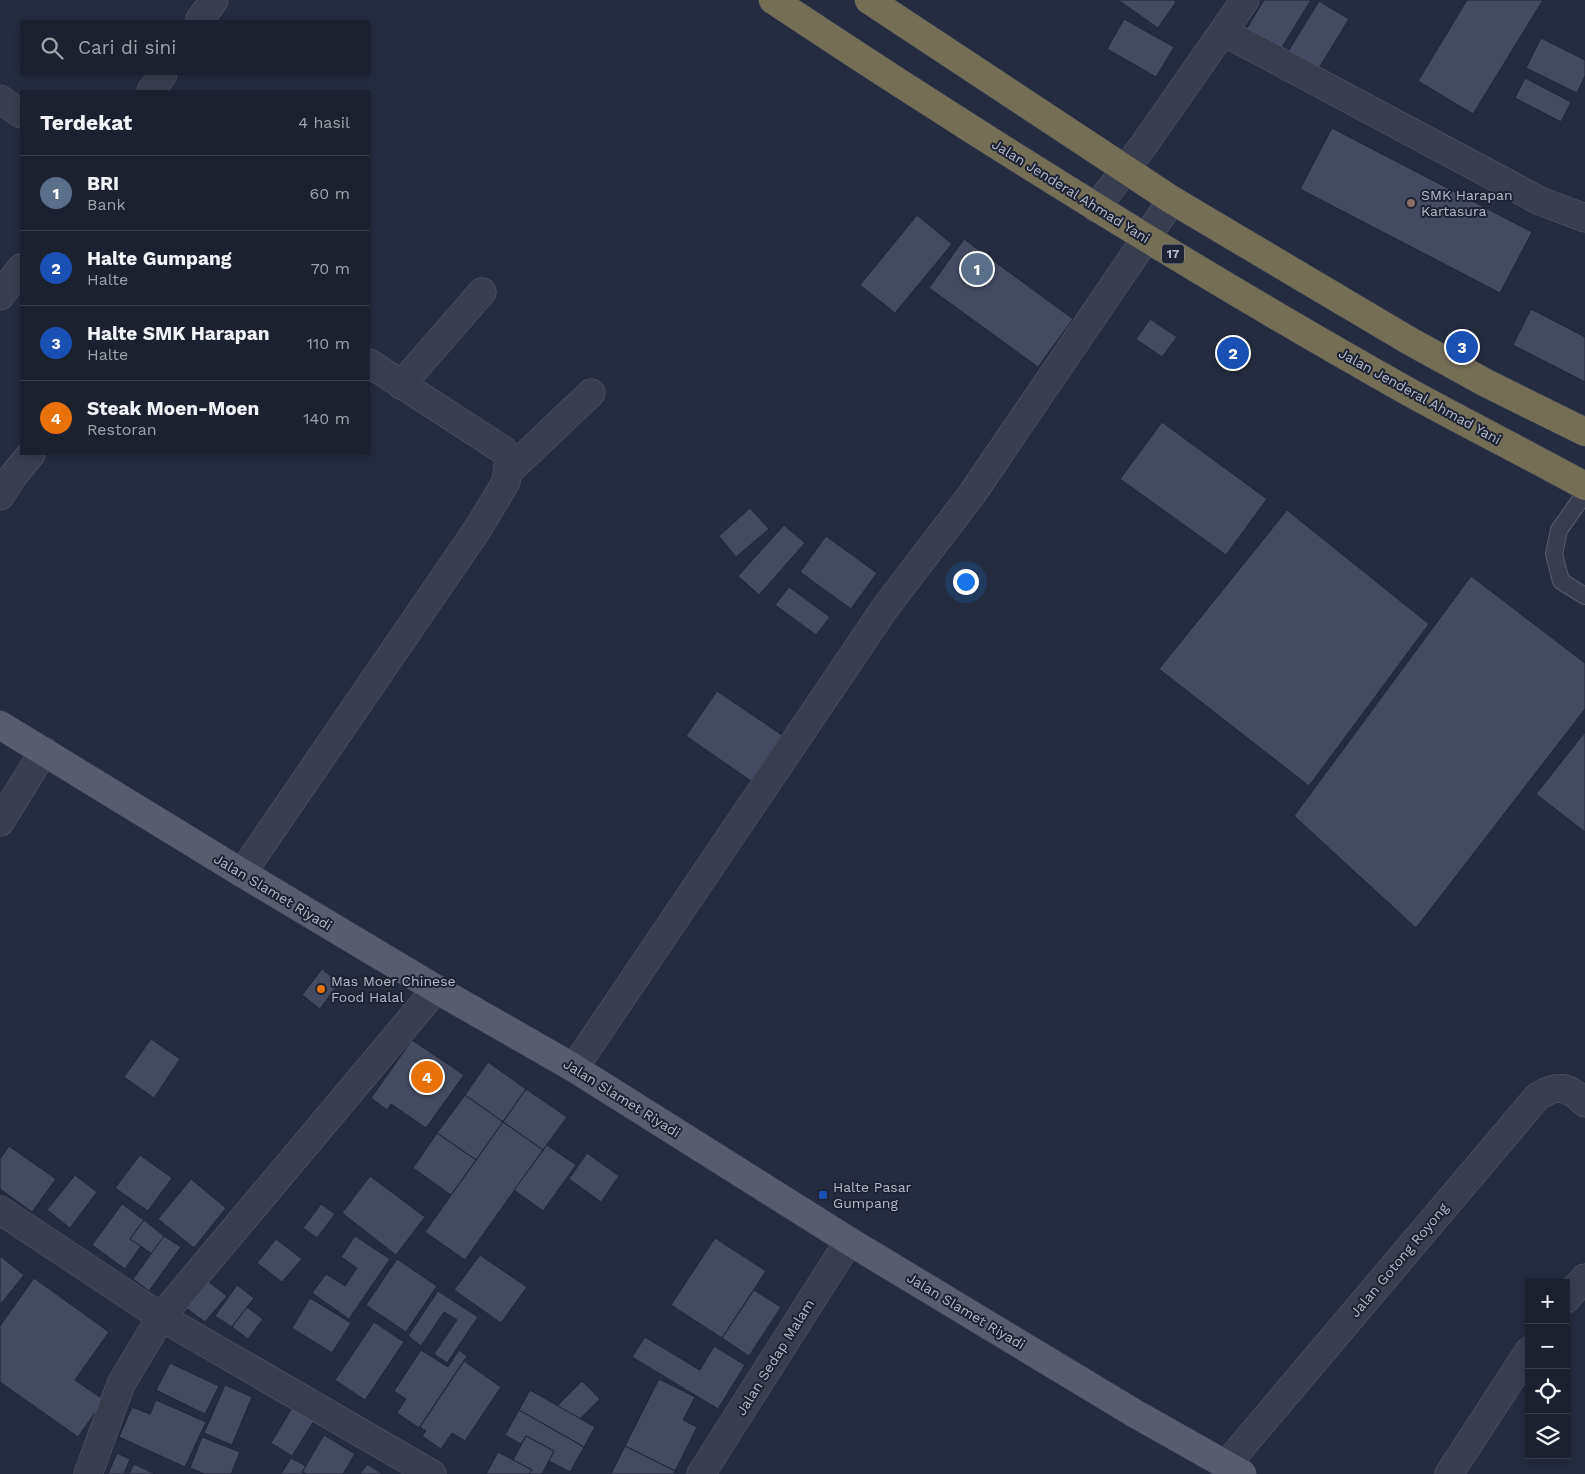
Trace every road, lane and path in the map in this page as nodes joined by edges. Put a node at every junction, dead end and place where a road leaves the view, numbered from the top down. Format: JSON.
{"nodes":[{"id":1,"x":214,"y":0,"type":"edge"},
{"id":2,"x":773,"y":0,"type":"edge"},
{"id":3,"x":869,"y":0,"type":"edge"},
{"id":4,"x":1245,"y":0,"type":"edge"},
{"id":5,"x":200,"y":20,"type":"edge"},
{"id":6,"x":1224,"y":32,"type":"junction"},
{"id":7,"x":162,"y":75,"type":"edge"},
{"id":8,"x":152,"y":90,"type":"edge"},
{"id":9,"x":0,"y":99,"type":"edge"},
{"id":10,"x":20,"y":113,"type":"edge"},
{"id":11,"x":1125,"y":170,"type":"junction"},
{"id":12,"x":1172,"y":200,"type":"junction"},
{"id":13,"x":1096,"y":208,"type":"junction"},
{"id":14,"x":1585,"y":218,"type":"edge"},
{"id":15,"x":1145,"y":238,"type":"junction"},
{"id":16,"x":20,"y":269,"type":"edge"},
{"id":17,"x":482,"y":292,"type":"dead end"},
{"id":18,"x":0,"y":296,"type":"edge"},
{"id":19,"x":370,"y":365,"type":"edge"},
{"id":20,"x":400,"y":385,"type":"junction"},
{"id":21,"x":591,"y":393,"type":"dead end"},
{"id":22,"x":1585,"y":432,"type":"edge"},
{"id":23,"x":30,"y":455,"type":"edge"},
{"id":24,"x":509,"y":470,"type":"junction"},
{"id":25,"x":1585,"y":486,"type":"edge"},
{"id":26,"x":1585,"y":493,"type":"edge"},
{"id":27,"x":0,"y":496,"type":"edge"},
{"id":28,"x":1585,"y":596,"type":"edge"},
{"id":29,"x":0,"y":725,"type":"edge"},
{"id":30,"x":44,"y":751,"type":"junction"},
{"id":31,"x":0,"y":822,"type":"edge"},
{"id":32,"x":242,"y":873,"type":"junction"},
{"id":33,"x":436,"y":989,"type":"junction"},
{"id":34,"x":574,"y":1068,"type":"junction"},
{"id":35,"x":1585,"y":1103,"type":"edge"},
{"id":36,"x":0,"y":1210,"type":"edge"},
{"id":37,"x":849,"y":1240,"type":"junction"},
{"id":38,"x":1585,"y":1278,"type":"edge"},
{"id":39,"x":1570,"y":1295,"type":"edge"},
{"id":40,"x":161,"y":1317,"type":"junction"},
{"id":41,"x":1525,"y":1357,"type":"edge"},
{"id":42,"x":1234,"y":1469,"type":"edge"},
{"id":43,"x":88,"y":1474,"type":"edge"},
{"id":44,"x":432,"y":1474,"type":"edge"},
{"id":45,"x":701,"y":1474,"type":"edge"},
{"id":46,"x":1449,"y":1474,"type":"edge"}],
"edges":[{"from":1,"to":5,"type":"street"},
{"from":2,"to":13,"type":"highway","name":"Jalan Jenderal Ahmad Yani","number":"17"},
{"from":3,"to":11,"type":"highway"},
{"from":4,"to":6,"type":"street"},
{"from":6,"to":11,"type":"street"},
{"from":6,"to":14,"type":"street"},
{"from":7,"to":8,"type":"street"},
{"from":9,"to":10,"type":"street"},
{"from":11,"to":12,"type":"highway"},
{"from":11,"to":13,"type":"street"},
{"from":12,"to":15,"type":"street"},
{"from":12,"to":22,"type":"highway"},
{"from":13,"to":15,"type":"highway","name":"Jalan Jenderal Ahmad Yani","number":"17"},
{"from":15,"to":25,"type":"highway","name":"Jalan Jenderal Ahmad Yani","number":"17"},
{"from":15,"to":34,"type":"street"},
{"from":16,"to":18,"type":"street"},
{"from":17,"to":20,"type":"street"},
{"from":19,"to":20,"type":"street"},
{"from":20,"to":24,"type":"street"},
{"from":21,"to":24,"type":"street"},
{"from":23,"to":27,"type":"street"},
{"from":24,"to":32,"type":"street"},
{"from":26,"to":28,"type":"lane"},
{"from":29,"to":30,"type":"main road","name":"Jalan Slamet Riyadi"},
{"from":30,"to":31,"type":"street"},
{"from":30,"to":32,"type":"main road","name":"Jalan Slamet Riyadi"},
{"from":32,"to":33,"type":"main road","name":"Jalan Slamet Riyadi"},
{"from":33,"to":34,"type":"main road","name":"Jalan Slamet Riyadi"},
{"from":33,"to":40,"type":"street"},
{"from":34,"to":37,"type":"main road","name":"Jalan Slamet Riyadi"},
{"from":35,"to":42,"type":"street","name":"Jalan Gotong Royong"},
{"from":36,"to":40,"type":"street"},
{"from":37,"to":42,"type":"main road","name":"Jalan Slamet Riyadi"},
{"from":37,"to":45,"type":"street","name":"Jalan Sedap Malam"},
{"from":38,"to":39,"type":"street"},
{"from":40,"to":43,"type":"street"},
{"from":40,"to":44,"type":"street"},
{"from":41,"to":46,"type":"street"}]}
